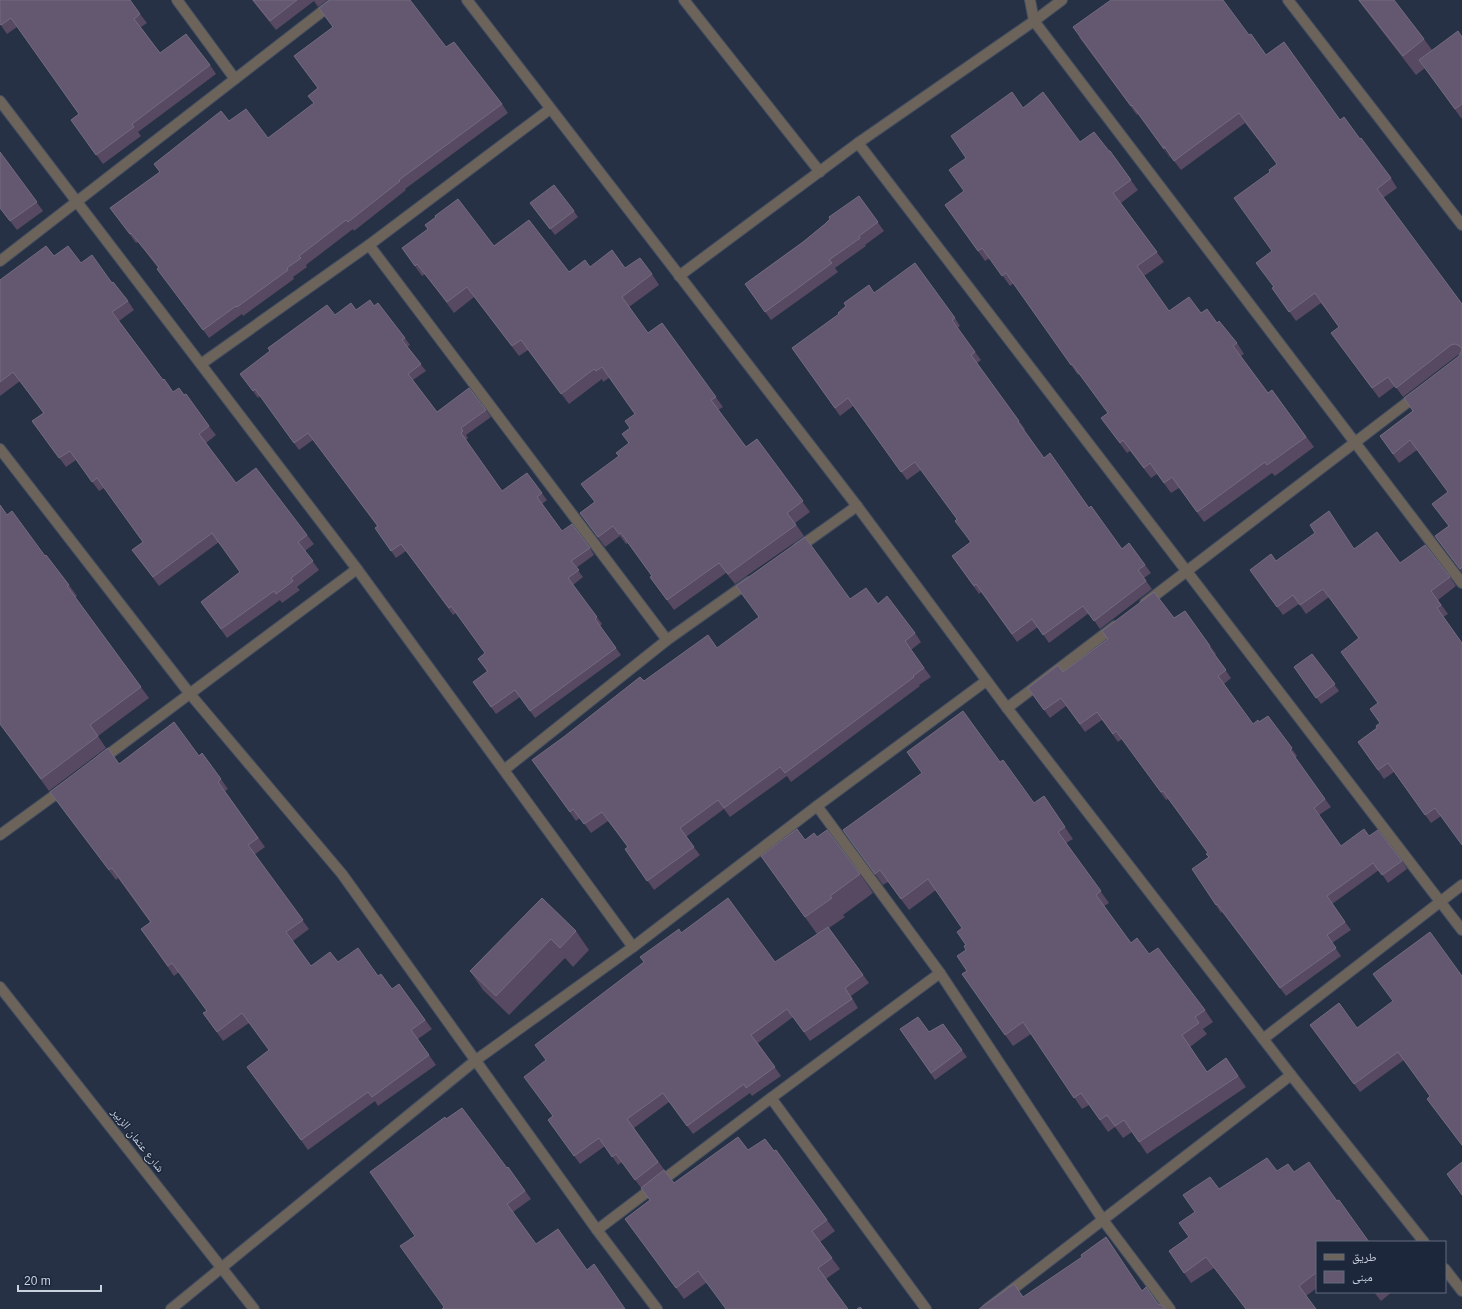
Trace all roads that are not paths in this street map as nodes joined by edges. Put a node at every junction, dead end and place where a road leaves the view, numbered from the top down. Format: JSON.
{"nodes":[{"id":1,"x":177,"y":0,"type":"edge"},
{"id":2,"x":337,"y":0,"type":"edge"},
{"id":3,"x":467,"y":0,"type":"edge"},
{"id":4,"x":684,"y":0,"type":"edge"},
{"id":5,"x":1030,"y":0,"type":"edge"},
{"id":6,"x":1062,"y":0,"type":"edge"},
{"id":7,"x":1288,"y":0,"type":"edge"},
{"id":8,"x":1034,"y":21,"type":"junction"},
{"id":9,"x":235,"y":79,"type":"junction"},
{"id":10,"x":0,"y":102,"type":"edge"},
{"id":11,"x":550,"y":109,"type":"junction"},
{"id":12,"x":858,"y":143,"type":"junction"},
{"id":13,"x":820,"y":172,"type":"junction"},
{"id":14,"x":76,"y":201,"type":"junction"},
{"id":15,"x":1462,"y":225,"type":"edge"},
{"id":16,"x":369,"y":246,"type":"junction"},
{"id":17,"x":0,"y":260,"type":"edge"},
{"id":18,"x":679,"y":276,"type":"junction"},
{"id":19,"x":201,"y":364,"type":"junction"},
{"id":20,"x":1424,"y":389,"type":"edge"},
{"id":21,"x":1355,"y":442,"type":"junction"},
{"id":22,"x":0,"y":449,"type":"edge"},
{"id":23,"x":857,"y":506,"type":"junction"},
{"id":24,"x":791,"y":552,"type":"edge"},
{"id":25,"x":357,"y":569,"type":"junction"},
{"id":26,"x":1186,"y":571,"type":"junction"},
{"id":27,"x":759,"y":576,"type":"edge"},
{"id":28,"x":1462,"y":583,"type":"edge"},
{"id":29,"x":1137,"y":609,"type":"edge"},
{"id":30,"x":1124,"y":618,"type":"edge"},
{"id":31,"x":667,"y":640,"type":"junction"},
{"id":32,"x":986,"y":681,"type":"junction"},
{"id":33,"x":190,"y":694,"type":"junction"},
{"id":34,"x":1007,"y":708,"type":"junction"},
{"id":35,"x":95,"y":765,"type":"edge"},
{"id":36,"x":504,"y":770,"type":"junction"},
{"id":37,"x":70,"y":784,"type":"edge"},
{"id":38,"x":817,"y":806,"type":"junction"},
{"id":39,"x":0,"y":835,"type":"edge"},
{"id":40,"x":1462,"y":885,"type":"edge"},
{"id":41,"x":1440,"y":902,"type":"junction"},
{"id":42,"x":1462,"y":930,"type":"edge"},
{"id":43,"x":633,"y":947,"type":"junction"},
{"id":44,"x":940,"y":973,"type":"junction"},
{"id":45,"x":0,"y":986,"type":"edge"},
{"id":46,"x":1264,"y":1039,"type":"junction"},
{"id":47,"x":476,"y":1060,"type":"junction"},
{"id":48,"x":1292,"y":1075,"type":"junction"},
{"id":49,"x":771,"y":1098,"type":"junction"},
{"id":50,"x":1103,"y":1220,"type":"junction"},
{"id":51,"x":597,"y":1230,"type":"junction"},
{"id":52,"x":1423,"y":1241,"type":"edge"},
{"id":53,"x":222,"y":1267,"type":"junction"},
{"id":54,"x":1446,"y":1270,"type":"edge"},
{"id":55,"x":1462,"y":1290,"type":"edge"},
{"id":56,"x":171,"y":1309,"type":"edge"},
{"id":57,"x":254,"y":1309,"type":"edge"},
{"id":58,"x":657,"y":1309,"type":"edge"},
{"id":59,"x":926,"y":1309,"type":"edge"},
{"id":60,"x":987,"y":1309,"type":"edge"},
{"id":61,"x":1170,"y":1309,"type":"edge"}],
"edges":[{"from":1,"to":9,"type":"street"},
{"from":2,"to":9,"type":"street"},
{"from":3,"to":11,"type":"street"},
{"from":4,"to":13,"type":"street"},
{"from":5,"to":8,"type":"street"},
{"from":6,"to":8,"type":"street"},
{"from":7,"to":15,"type":"street"},
{"from":8,"to":12,"type":"street"},
{"from":8,"to":21,"type":"street"},
{"from":9,"to":14,"type":"street"},
{"from":10,"to":14,"type":"street"},
{"from":11,"to":16,"type":"street"},
{"from":11,"to":18,"type":"street"},
{"from":12,"to":13,"type":"street"},
{"from":12,"to":26,"type":"street"},
{"from":13,"to":18,"type":"street"},
{"from":14,"to":17,"type":"street"},
{"from":14,"to":19,"type":"street"},
{"from":16,"to":19,"type":"street"},
{"from":16,"to":31,"type":"street"},
{"from":18,"to":23,"type":"street"},
{"from":19,"to":25,"type":"street"},
{"from":20,"to":21,"type":"street"},
{"from":21,"to":26,"type":"street"},
{"from":21,"to":28,"type":"street"},
{"from":22,"to":33,"type":"street"},
{"from":23,"to":24,"type":"street"},
{"from":23,"to":32,"type":"street"},
{"from":25,"to":33,"type":"street"},
{"from":25,"to":36,"type":"street"},
{"from":26,"to":29,"type":"street"},
{"from":26,"to":41,"type":"street"},
{"from":27,"to":31,"type":"street"},
{"from":30,"to":34,"type":"street"},
{"from":31,"to":36,"type":"street"},
{"from":32,"to":34,"type":"street"},
{"from":32,"to":38,"type":"street"},
{"from":33,"to":35,"type":"street"},
{"from":33,"to":47,"type":"street"},
{"from":34,"to":46,"type":"street"},
{"from":36,"to":43,"type":"street"},
{"from":37,"to":39,"type":"street"},
{"from":38,"to":43,"type":"street"},
{"from":38,"to":44,"type":"street"},
{"from":40,"to":41,"type":"street"},
{"from":41,"to":42,"type":"street"},
{"from":41,"to":46,"type":"street"},
{"from":43,"to":47,"type":"street"},
{"from":44,"to":49,"type":"street"},
{"from":44,"to":50,"type":"street"},
{"from":45,"to":53,"type":"street","name":"شارع عثمان الزبير"},
{"from":46,"to":48,"type":"street"},
{"from":47,"to":51,"type":"street"},
{"from":47,"to":53,"type":"street"},
{"from":48,"to":50,"type":"street"},
{"from":48,"to":52,"type":"street"},
{"from":49,"to":51,"type":"street"},
{"from":49,"to":59,"type":"street"},
{"from":50,"to":60,"type":"street"},
{"from":50,"to":61,"type":"street"},
{"from":51,"to":58,"type":"street"},
{"from":53,"to":56,"type":"street"},
{"from":53,"to":57,"type":"street","name":"شارع عثمان الزبير"},
{"from":54,"to":55,"type":"street"}]}
